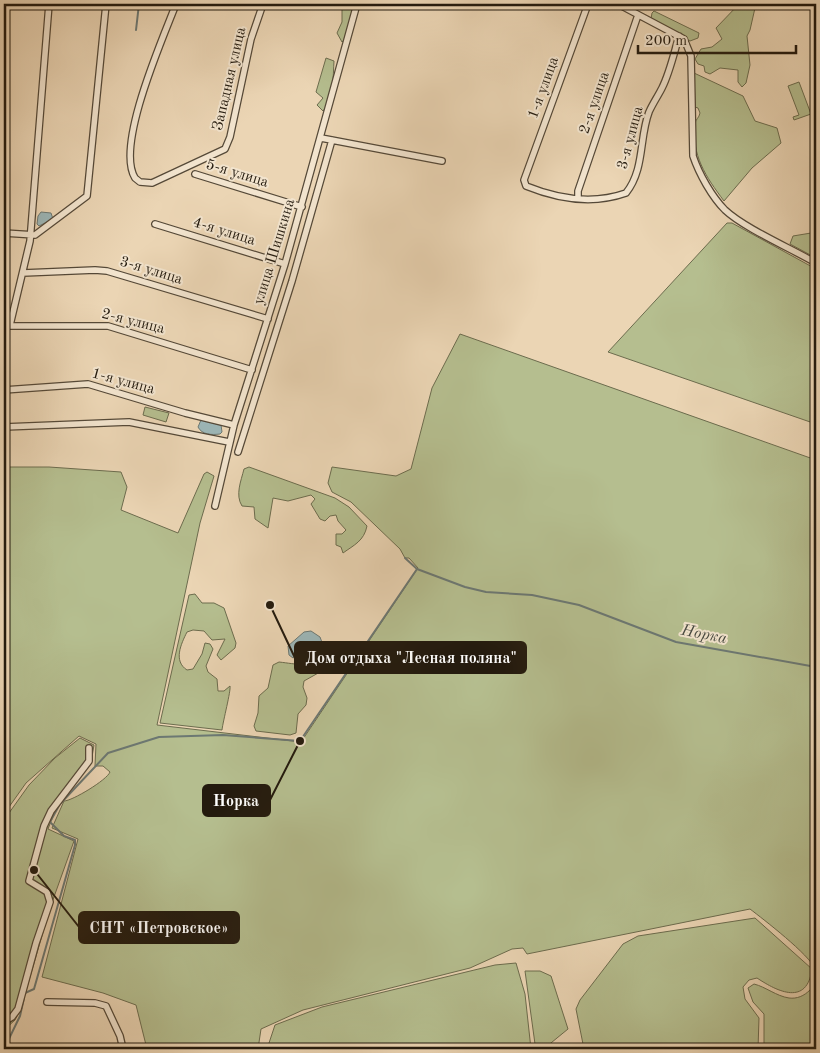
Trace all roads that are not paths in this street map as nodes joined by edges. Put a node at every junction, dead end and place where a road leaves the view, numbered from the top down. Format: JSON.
{"nodes":[{"id":1,"x":49,"y":4,"type":"edge"},
{"id":2,"x":106,"y":4,"type":"edge"},
{"id":3,"x":176,"y":4,"type":"edge"},
{"id":4,"x":263,"y":4,"type":"edge"},
{"id":5,"x":357,"y":4,"type":"edge"},
{"id":6,"x":588,"y":4,"type":"edge"},
{"id":7,"x":618,"y":4,"type":"edge"},
{"id":8,"x":638,"y":15,"type":"junction"},
{"id":9,"x":678,"y":36,"type":"junction"},
{"id":10,"x":321,"y":138,"type":"junction"},
{"id":11,"x":332,"y":140,"type":"junction"},
{"id":12,"x":442,"y":162,"type":"dead end"},
{"id":13,"x":194,"y":174,"type":"dead end"},
{"id":14,"x":578,"y":198,"type":"junction"},
{"id":15,"x":302,"y":207,"type":"junction"},
{"id":16,"x":156,"y":224,"type":"dead end"},
{"id":17,"x":4,"y":233,"type":"edge"},
{"id":18,"x":30,"y":236,"type":"junction"},
{"id":19,"x":816,"y":263,"type":"edge"},
{"id":20,"x":285,"y":264,"type":"junction"},
{"id":21,"x":24,"y":272,"type":"junction"},
{"id":22,"x":268,"y":319,"type":"junction"},
{"id":23,"x":7,"y":325,"type":"edge"},
{"id":24,"x":252,"y":370,"type":"junction"},
{"id":25,"x":4,"y":390,"type":"edge"},
{"id":26,"x":234,"y":425,"type":"junction"},
{"id":27,"x":4,"y":427,"type":"edge"},
{"id":28,"x":229,"y":442,"type":"junction"},
{"id":29,"x":238,"y":452,"type":"dead end"},
{"id":30,"x":216,"y":506,"type":"dead end"},
{"id":31,"x":89,"y":748,"type":"dead end"},
{"id":32,"x":47,"y":1002,"type":"dead end"},
{"id":33,"x":4,"y":1022,"type":"edge"},
{"id":34,"x":123,"y":1049,"type":"edge"}],
"edges":[{"from":1,"to":18,"type":"street"},
{"from":2,"to":18,"type":"street"},
{"from":3,"to":4,"type":"street","name":"Западная улица"},
{"from":5,"to":10,"type":"street","name":"улица Шишкина"},
{"from":6,"to":14,"type":"street","name":"1-я улица"},
{"from":7,"to":8,"type":"street"},
{"from":8,"to":9,"type":"street"},
{"from":8,"to":14,"type":"street","name":"2-я улица"},
{"from":9,"to":14,"type":"street","name":"3-я улица"},
{"from":9,"to":19,"type":"street"},
{"from":10,"to":11,"type":"street"},
{"from":10,"to":15,"type":"street","name":"улица Шишкина"},
{"from":11,"to":12,"type":"street"},
{"from":11,"to":29,"type":"street"},
{"from":13,"to":15,"type":"street","name":"5-я улица"},
{"from":15,"to":20,"type":"street","name":"улица Шишкина"},
{"from":16,"to":20,"type":"street","name":"4-я улица"},
{"from":17,"to":18,"type":"street"},
{"from":18,"to":21,"type":"street"},
{"from":20,"to":22,"type":"street","name":"улица Шишкина"},
{"from":21,"to":22,"type":"street","name":"3-я улица"},
{"from":21,"to":23,"type":"street"},
{"from":22,"to":24,"type":"street","name":"улица Шишкина"},
{"from":23,"to":24,"type":"street","name":"2-я улица"},
{"from":24,"to":26,"type":"street","name":"улица Шишкина"},
{"from":25,"to":26,"type":"street","name":"1-я улица"},
{"from":26,"to":28,"type":"street","name":"улица Шишкина"},
{"from":27,"to":28,"type":"street"},
{"from":28,"to":30,"type":"street","name":"улица Шишкина"},
{"from":31,"to":33,"type":"street"},
{"from":32,"to":34,"type":"street"}]}
